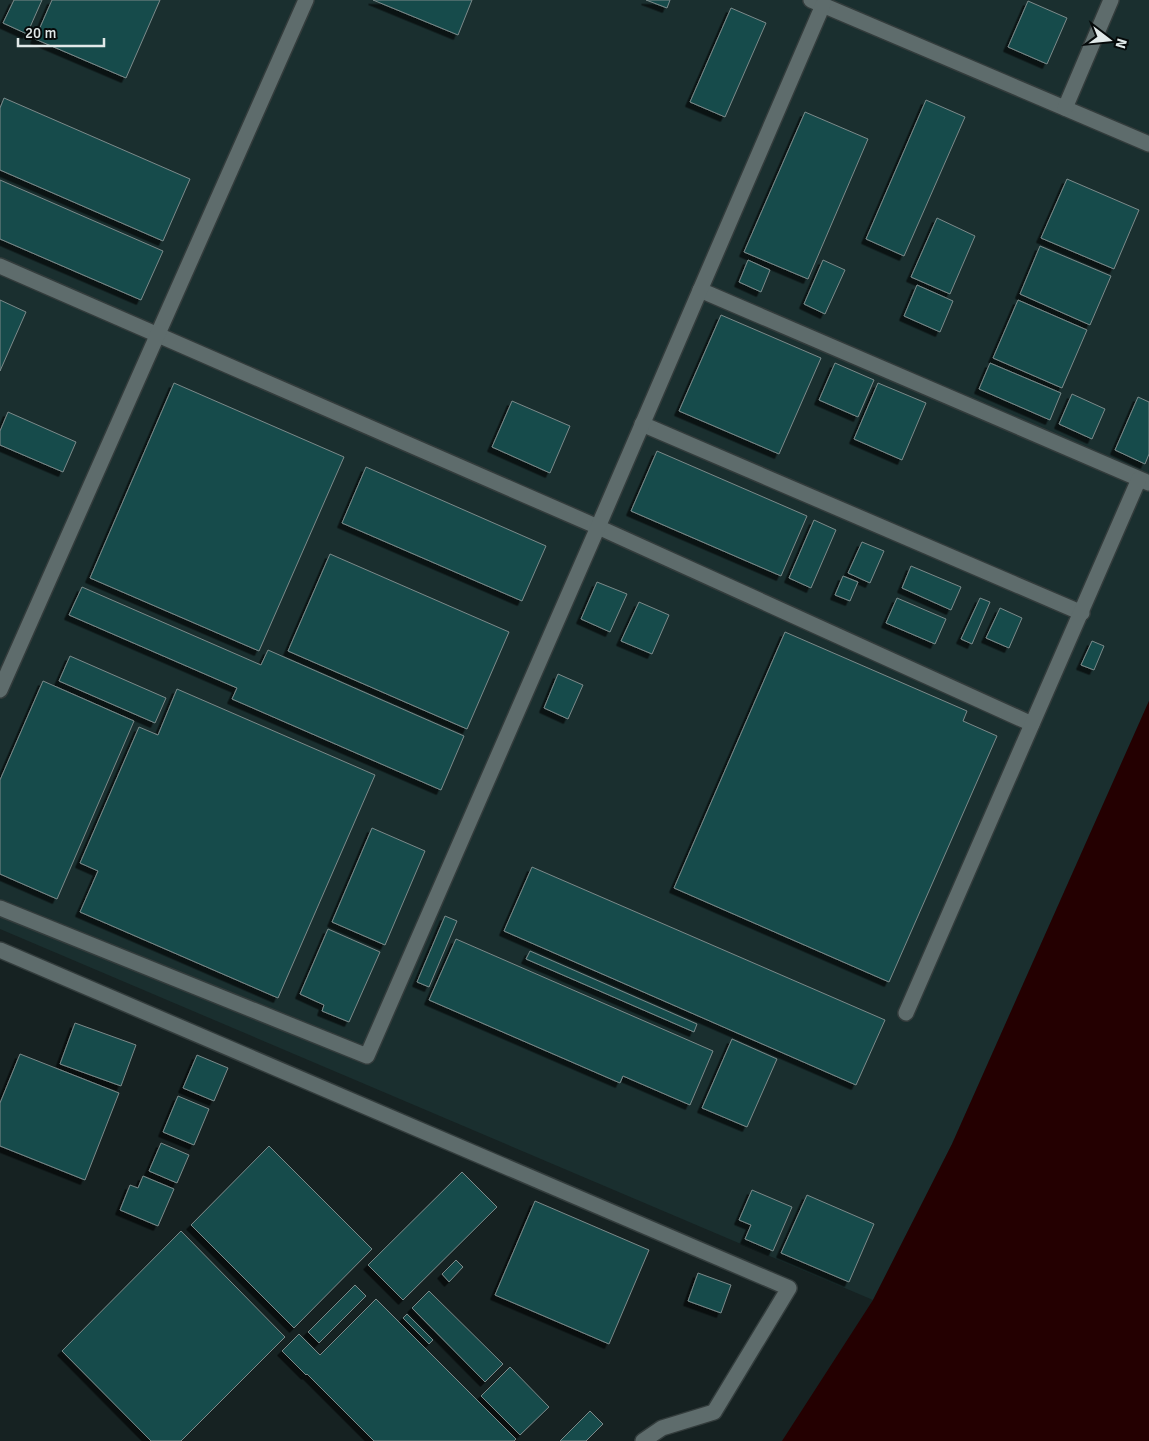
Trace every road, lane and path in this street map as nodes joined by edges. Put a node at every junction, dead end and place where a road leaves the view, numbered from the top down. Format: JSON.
{"nodes":[{"id":1,"x":306,"y":0,"type":"edge"},
{"id":2,"x":1111,"y":0,"type":"edge"},
{"id":3,"x":817,"y":3,"type":"edge"},
{"id":4,"x":1065,"y":108,"type":"junction"},
{"id":5,"x":1149,"y":144,"type":"edge"},
{"id":6,"x":0,"y":266,"type":"edge"},
{"id":7,"x":700,"y":290,"type":"junction"},
{"id":8,"x":158,"y":335,"type":"junction"},
{"id":9,"x":642,"y":424,"type":"junction"},
{"id":10,"x":1144,"y":481,"type":"edge"},
{"id":11,"x":598,"y":527,"type":"junction"},
{"id":12,"x":1082,"y":613,"type":"junction"},
{"id":13,"x":0,"y":690,"type":"edge"},
{"id":14,"x":1032,"y":724,"type":"junction"},
{"id":15,"x":0,"y":908,"type":"edge"},
{"id":16,"x":0,"y":950,"type":"edge"},
{"id":17,"x":906,"y":1013,"type":"dead end"},
{"id":18,"x":643,"y":1441,"type":"edge"}],
"edges":[{"from":1,"to":8,"type":"street"},
{"from":2,"to":4,"type":"street"},
{"from":3,"to":4,"type":"street"},
{"from":3,"to":7,"type":"street"},
{"from":4,"to":5,"type":"street"},
{"from":6,"to":8,"type":"street"},
{"from":7,"to":9,"type":"street"},
{"from":7,"to":10,"type":"street"},
{"from":8,"to":11,"type":"street"},
{"from":8,"to":13,"type":"street"},
{"from":9,"to":11,"type":"street"},
{"from":9,"to":12,"type":"street"},
{"from":10,"to":12,"type":"street"},
{"from":11,"to":14,"type":"street"},
{"from":11,"to":15,"type":"street"},
{"from":12,"to":14,"type":"street"},
{"from":14,"to":17,"type":"street"},
{"from":16,"to":18,"type":"street"}]}
